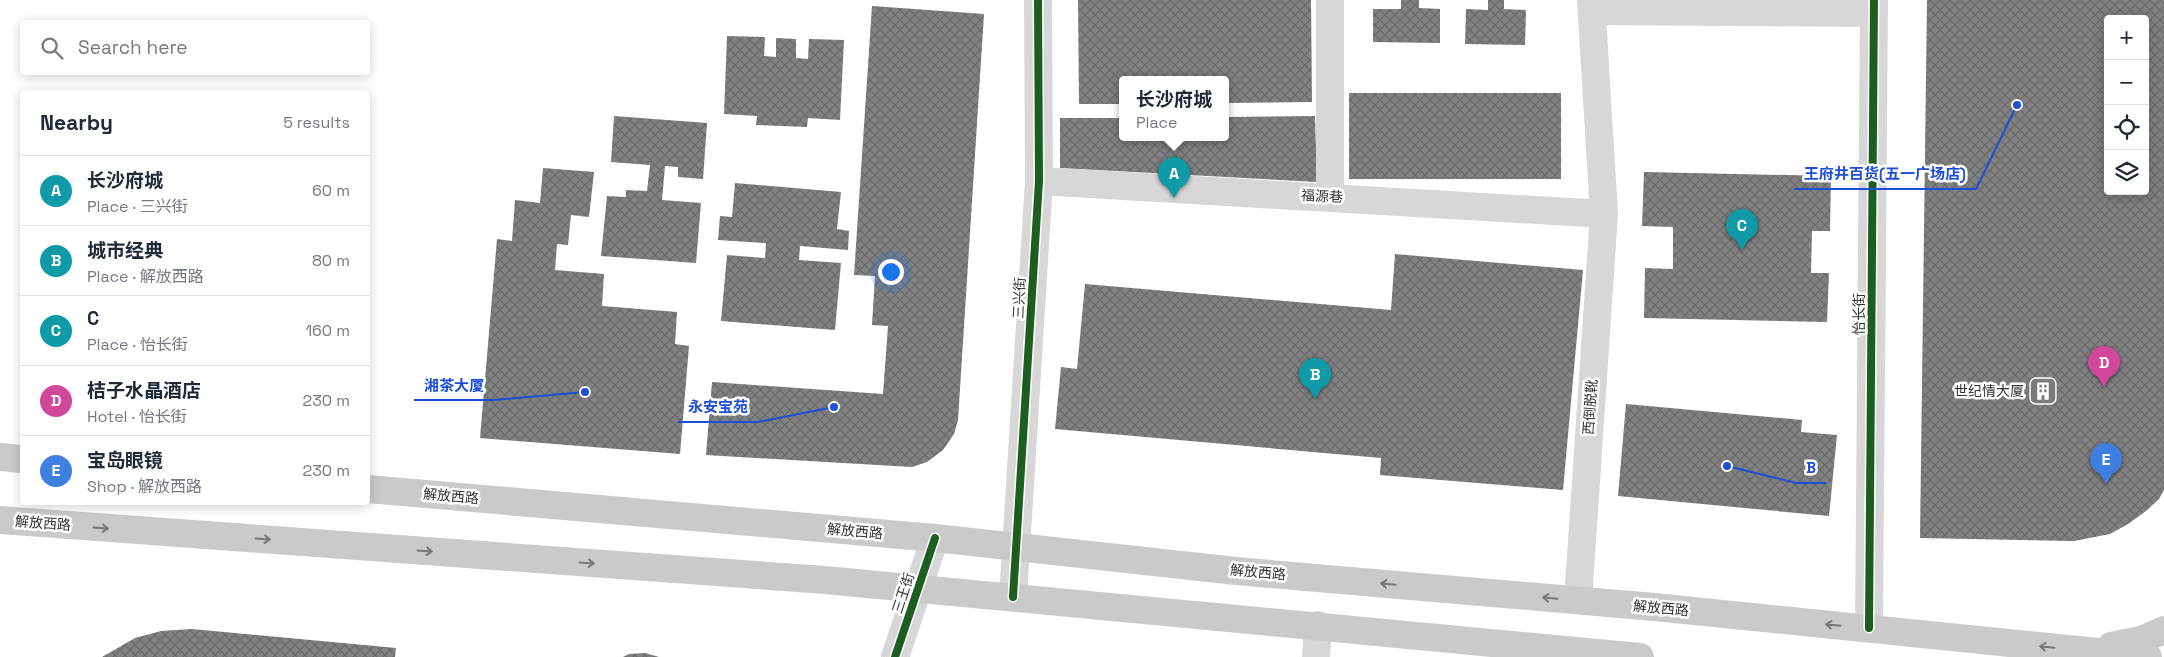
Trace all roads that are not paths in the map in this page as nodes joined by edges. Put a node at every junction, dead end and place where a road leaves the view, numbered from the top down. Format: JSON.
{"nodes":[{"id":1,"x":1038,"y":0,"type":"edge"},
{"id":2,"x":1330,"y":0,"type":"edge"},
{"id":3,"x":1591,"y":6,"type":"edge"},
{"id":4,"x":1874,"y":7,"type":"edge"},
{"id":5,"x":1039,"y":181,"type":"junction"},
{"id":6,"x":1330,"y":196,"type":"junction"},
{"id":7,"x":1604,"y":214,"type":"junction"},
{"id":8,"x":0,"y":457,"type":"edge"},
{"id":9,"x":20,"y":459,"type":"edge"},
{"id":10,"x":370,"y":489,"type":"edge"},
{"id":11,"x":0,"y":520,"type":"edge"},
{"id":12,"x":935,"y":538,"type":"junction"},
{"id":13,"x":1016,"y":547,"type":"junction"},
{"id":14,"x":918,"y":588,"type":"junction"},
{"id":15,"x":1013,"y":597,"type":"junction"},
{"id":16,"x":1578,"y":600,"type":"junction"},
{"id":17,"x":1318,"y":625,"type":"junction"},
{"id":18,"x":1869,"y":628,"type":"junction"},
{"id":19,"x":2164,"y":630,"type":"edge"},
{"id":20,"x":2088,"y":651,"type":"junction"},
{"id":21,"x":895,"y":657,"type":"edge"},
{"id":22,"x":1316,"y":657,"type":"edge"},
{"id":23,"x":1640,"y":657,"type":"edge"},
{"id":24,"x":2148,"y":657,"type":"edge"}],
"edges":[{"from":1,"to":5,"type":"street","name":"三兴街"},
{"from":2,"to":6,"type":"street"},
{"from":3,"to":4,"type":"street"},
{"from":3,"to":7,"type":"street","name":"西倒脱靴"},
{"from":4,"to":18,"type":"street","name":"怡长街"},
{"from":5,"to":6,"type":"street","name":"福源巷"},
{"from":5,"to":13,"type":"street","name":"三兴街"},
{"from":6,"to":7,"type":"street","name":"福源巷"},
{"from":7,"to":16,"type":"street","name":"西倒脱靴"},
{"from":8,"to":9,"type":"main road"},
{"from":10,"to":12,"type":"main road","name":"解放西路"},
{"from":11,"to":14,"type":"main road","name":"解放西路","one_way":true},
{"from":12,"to":13,"type":"main road","name":"解放西路"},
{"from":12,"to":14,"type":"street","name":"三王街"},
{"from":13,"to":15,"type":"street","name":"三兴街"},
{"from":16,"to":13,"type":"main road","name":"解放西路","one_way":true},
{"from":14,"to":15,"type":"main road","name":"解放西路"},
{"from":14,"to":21,"type":"street","name":"三王街"},
{"from":15,"to":17,"type":"main road","name":"解放西路"},
{"from":18,"to":16,"type":"main road","name":"解放西路","one_way":true},
{"from":17,"to":22,"type":"street"},
{"from":17,"to":23,"type":"main road","name":"解放西路"},
{"from":20,"to":18,"type":"main road","name":"解放西路","one_way":true},
{"from":19,"to":20,"type":"main road"},
{"from":20,"to":24,"type":"main road","name":"解放西路"}]}
